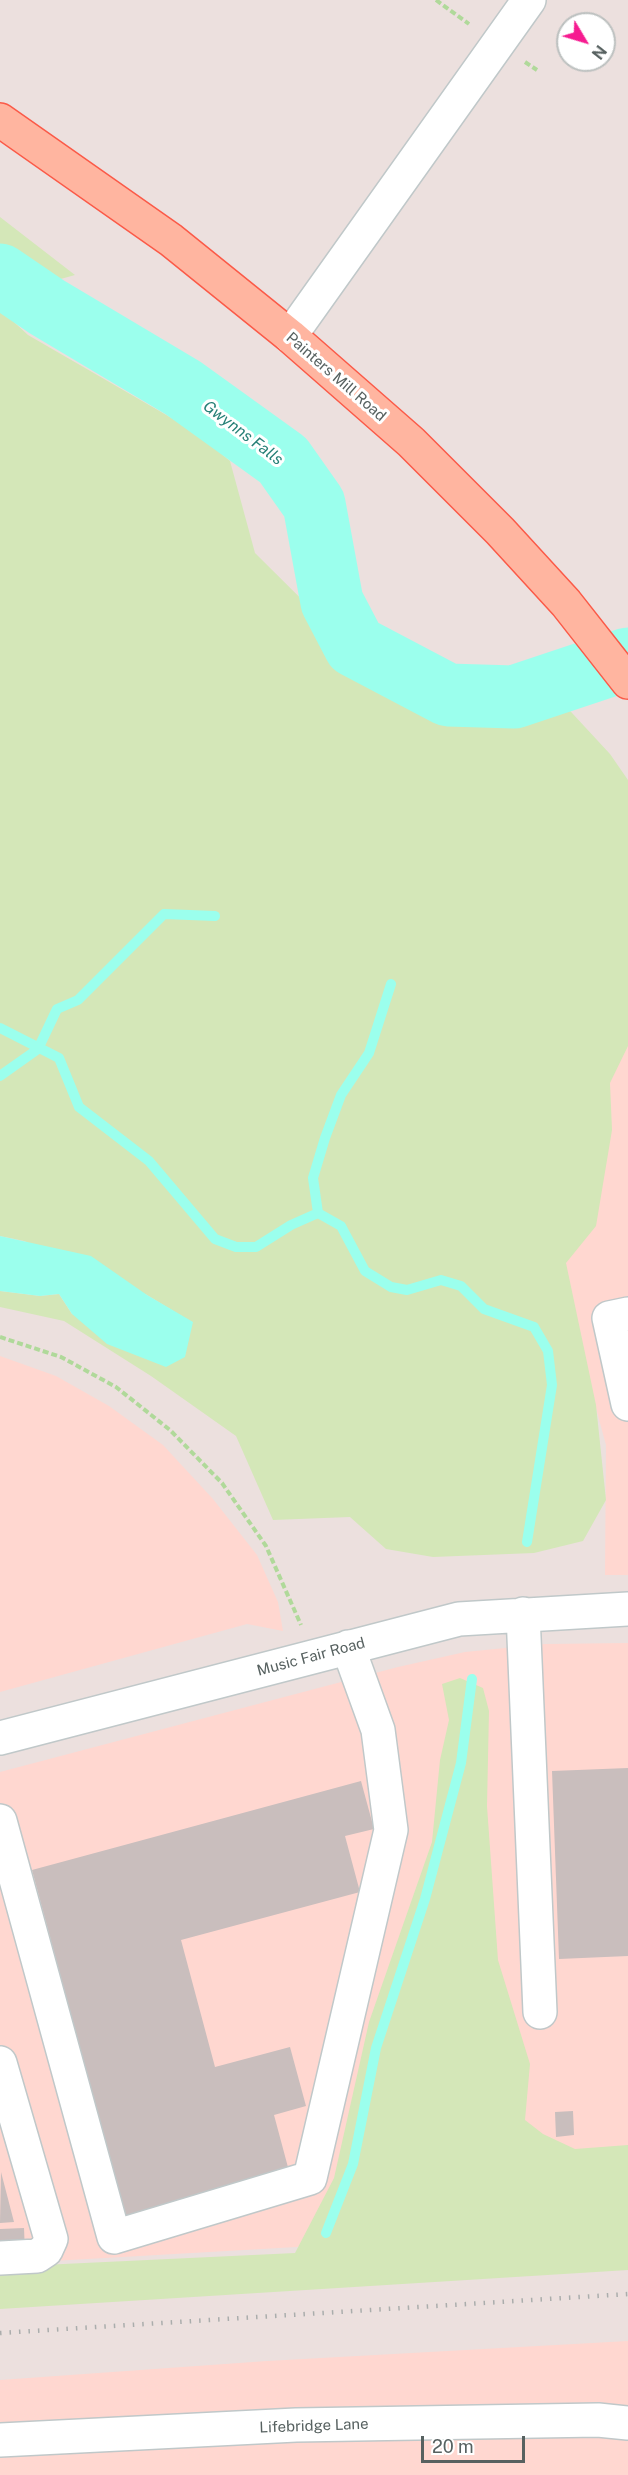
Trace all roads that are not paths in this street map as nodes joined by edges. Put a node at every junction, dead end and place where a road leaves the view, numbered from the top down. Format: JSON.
{"nodes":[{"id":1,"x":529,"y":0,"type":"edge"},
{"id":2,"x":0,"y":120,"type":"edge"},
{"id":3,"x":290,"y":336,"type":"junction"},
{"id":4,"x":628,"y":682,"type":"edge"},
{"id":5,"x":628,"y":1314,"type":"edge"},
{"id":6,"x":628,"y":1404,"type":"edge"},
{"id":7,"x":628,"y":1609,"type":"edge"},
{"id":8,"x":523,"y":1614,"type":"junction"},
{"id":9,"x":348,"y":1647,"type":"junction"},
{"id":10,"x":0,"y":1738,"type":"edge"},
{"id":11,"x":0,"y":1821,"type":"edge"},
{"id":12,"x":540,"y":2013,"type":"dead end"},
{"id":13,"x":0,"y":2063,"type":"edge"},
{"id":14,"x":0,"y":2258,"type":"edge"},
{"id":15,"x":628,"y":2423,"type":"edge"},
{"id":16,"x":0,"y":2440,"type":"edge"}],
"edges":[{"from":1,"to":3,"type":"street"},
{"from":2,"to":3,"type":"main road","name":"Painters Mill Road"},
{"from":3,"to":4,"type":"main road","name":"Painters Mill Road"},
{"from":5,"to":6,"type":"street"},
{"from":7,"to":8,"type":"street","name":"Music Fair Road"},
{"from":8,"to":9,"type":"street","name":"Music Fair Road"},
{"from":8,"to":12,"type":"street"},
{"from":9,"to":10,"type":"street","name":"Music Fair Road"},
{"from":9,"to":11,"type":"street"},
{"from":13,"to":14,"type":"street"},
{"from":15,"to":16,"type":"street","name":"Lifebridge Lane"}]}
